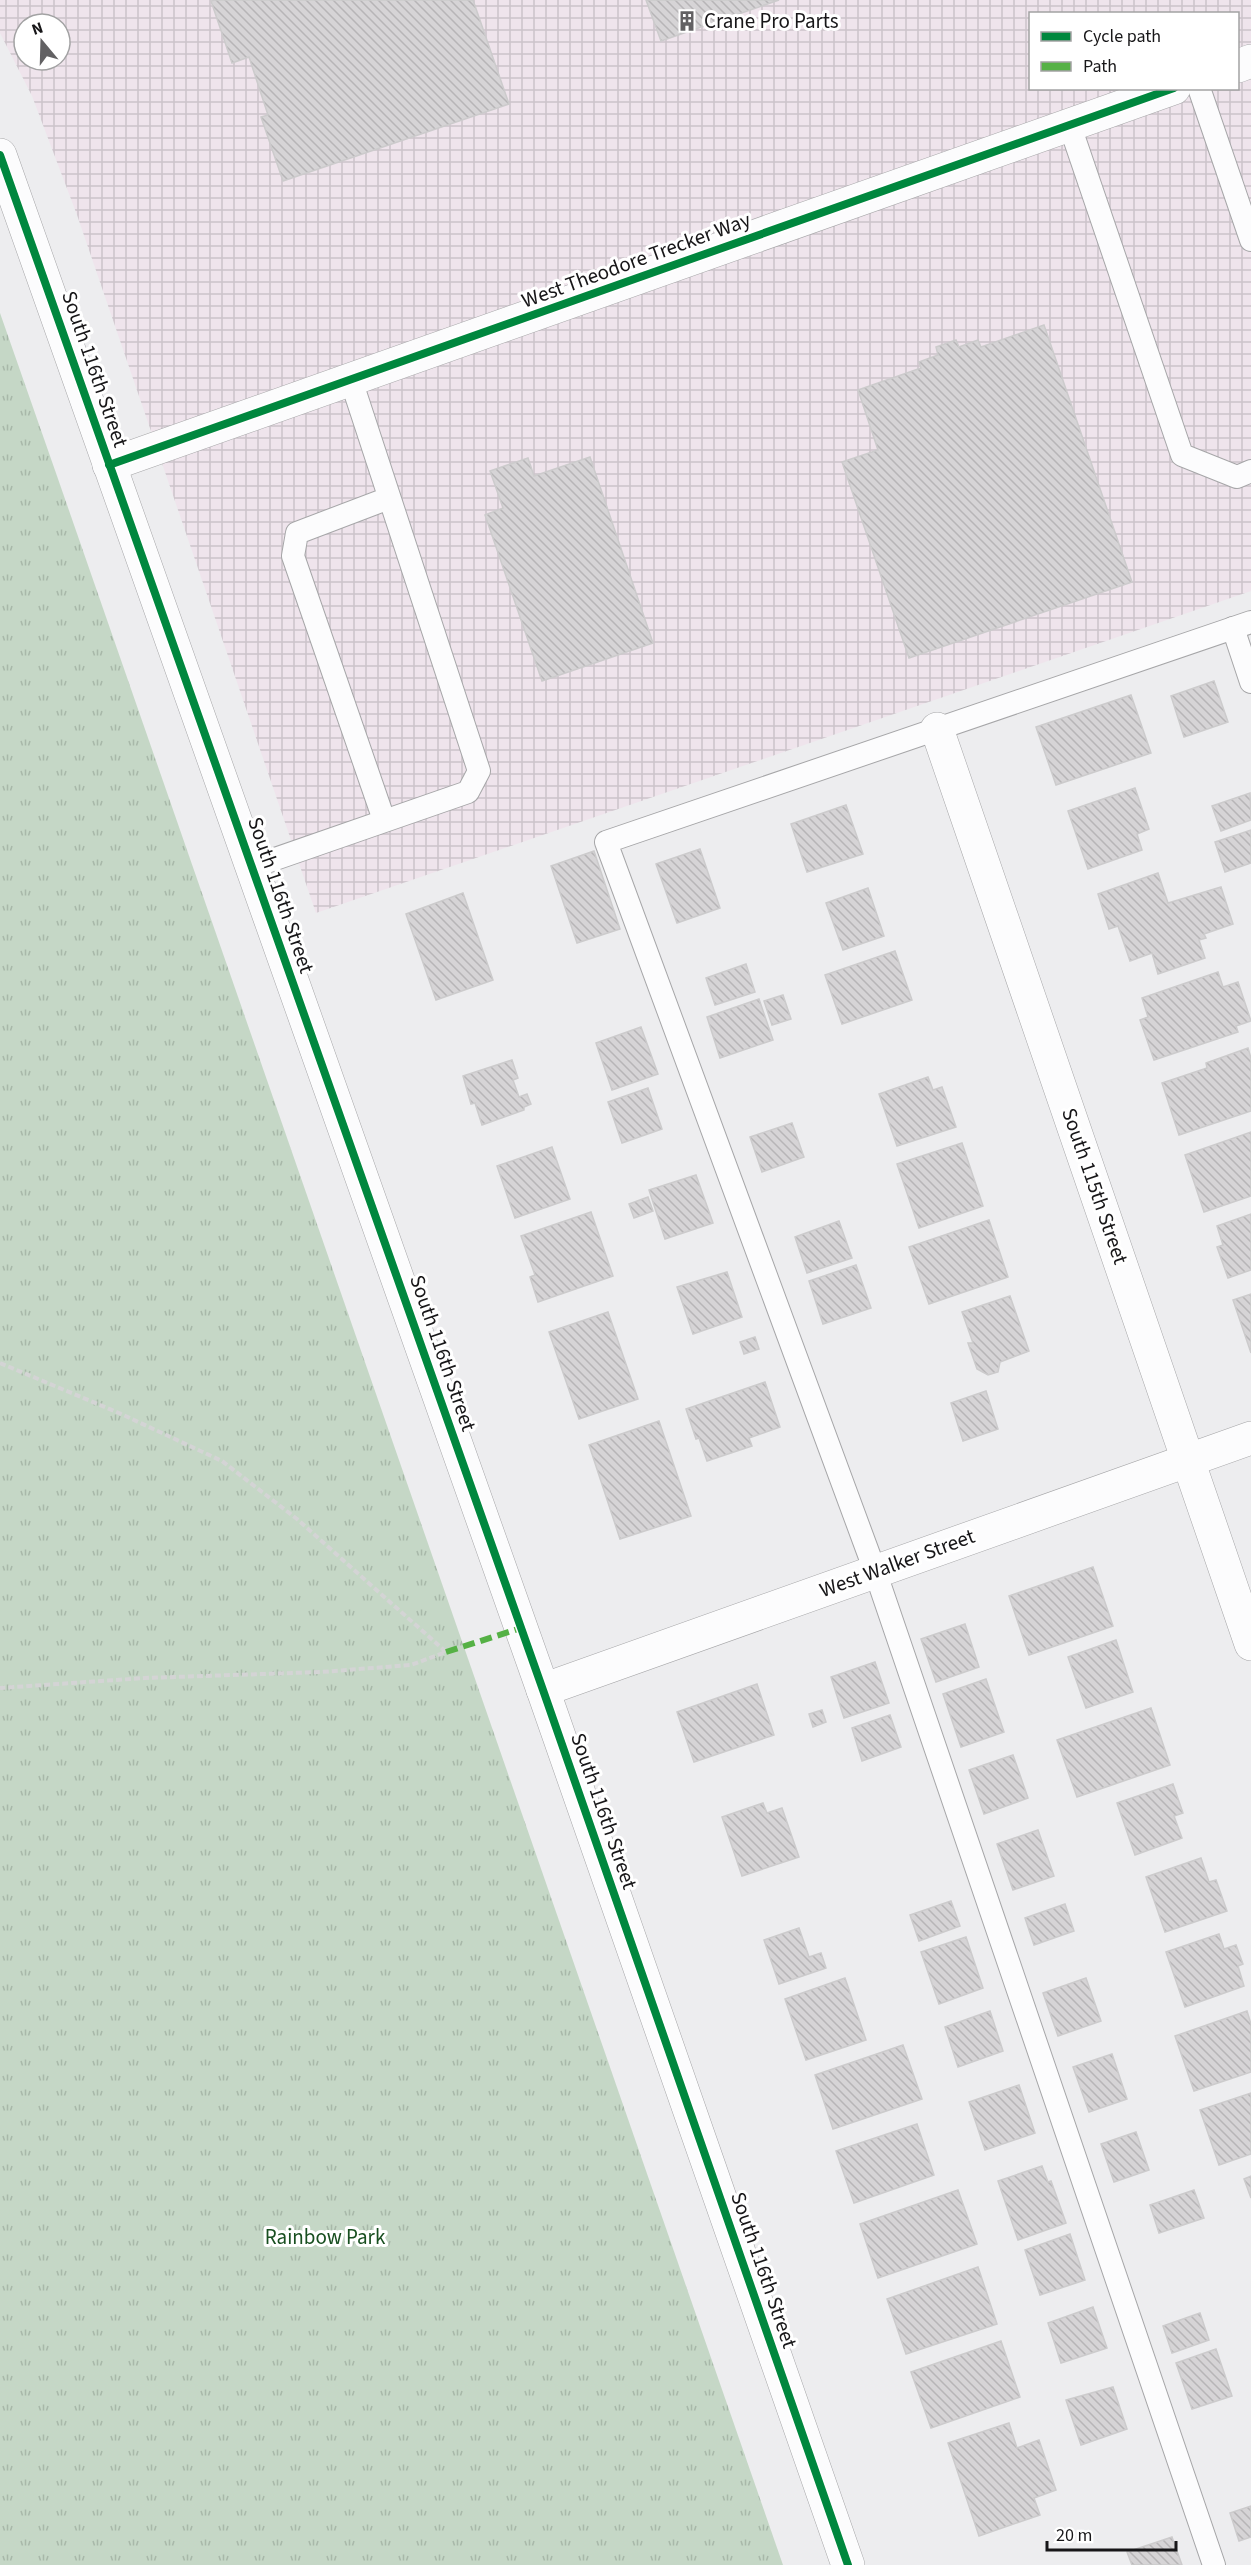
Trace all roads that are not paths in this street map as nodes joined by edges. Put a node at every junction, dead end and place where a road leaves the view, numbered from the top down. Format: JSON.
{"nodes":[{"id":1,"x":1169,"y":90,"type":"edge"},
{"id":2,"x":1200,"y":90,"type":"edge"},
{"id":3,"x":1070,"y":126,"type":"junction"},
{"id":4,"x":0,"y":154,"type":"edge"},
{"id":5,"x":1251,"y":240,"type":"edge"},
{"id":6,"x":351,"y":380,"type":"junction"},
{"id":7,"x":110,"y":465,"type":"junction"},
{"id":8,"x":1251,"y":471,"type":"edge"},
{"id":9,"x":389,"y":498,"type":"junction"},
{"id":10,"x":1242,"y":625,"type":"edge"},
{"id":11,"x":1251,"y":682,"type":"edge"},
{"id":12,"x":937,"y":729,"type":"junction"},
{"id":13,"x":384,"y":820,"type":"junction"},
{"id":14,"x":252,"y":867,"type":"junction"},
{"id":15,"x":1251,"y":1438,"type":"edge"},
{"id":16,"x":1189,"y":1459,"type":"junction"},
{"id":17,"x":875,"y":1571,"type":"junction"},
{"id":18,"x":1251,"y":1644,"type":"edge"},
{"id":19,"x":543,"y":1690,"type":"junction"},
{"id":20,"x":848,"y":2565,"type":"edge"},
{"id":21,"x":1214,"y":2565,"type":"edge"}],
"edges":[{"from":1,"to":3,"type":"street","name":"West Theodore Trecker Way"},
{"from":2,"to":5,"type":"lane"},
{"from":3,"to":6,"type":"street","name":"West Theodore Trecker Way"},
{"from":3,"to":8,"type":"lane"},
{"from":4,"to":7,"type":"street","name":"South 116th Street"},
{"from":6,"to":7,"type":"street","name":"West Theodore Trecker Way"},
{"from":6,"to":9,"type":"lane"},
{"from":7,"to":14,"type":"street","name":"South 116th Street"},
{"from":9,"to":13,"type":"lane"},
{"from":9,"to":13,"type":"lane"},
{"from":10,"to":11,"type":"lane"},
{"from":10,"to":12,"type":"lane"},
{"from":12,"to":16,"type":"street","name":"South 115th Street"},
{"from":12,"to":17,"type":"lane"},
{"from":13,"to":14,"type":"lane"},
{"from":14,"to":19,"type":"street","name":"South 116th Street"},
{"from":15,"to":16,"type":"street","name":"West Walker Street"},
{"from":16,"to":17,"type":"street","name":"West Walker Street"},
{"from":16,"to":18,"type":"street","name":"South 115th Street"},
{"from":17,"to":19,"type":"street","name":"West Walker Street"},
{"from":17,"to":21,"type":"lane"},
{"from":19,"to":20,"type":"street","name":"South 116th Street"}]}
